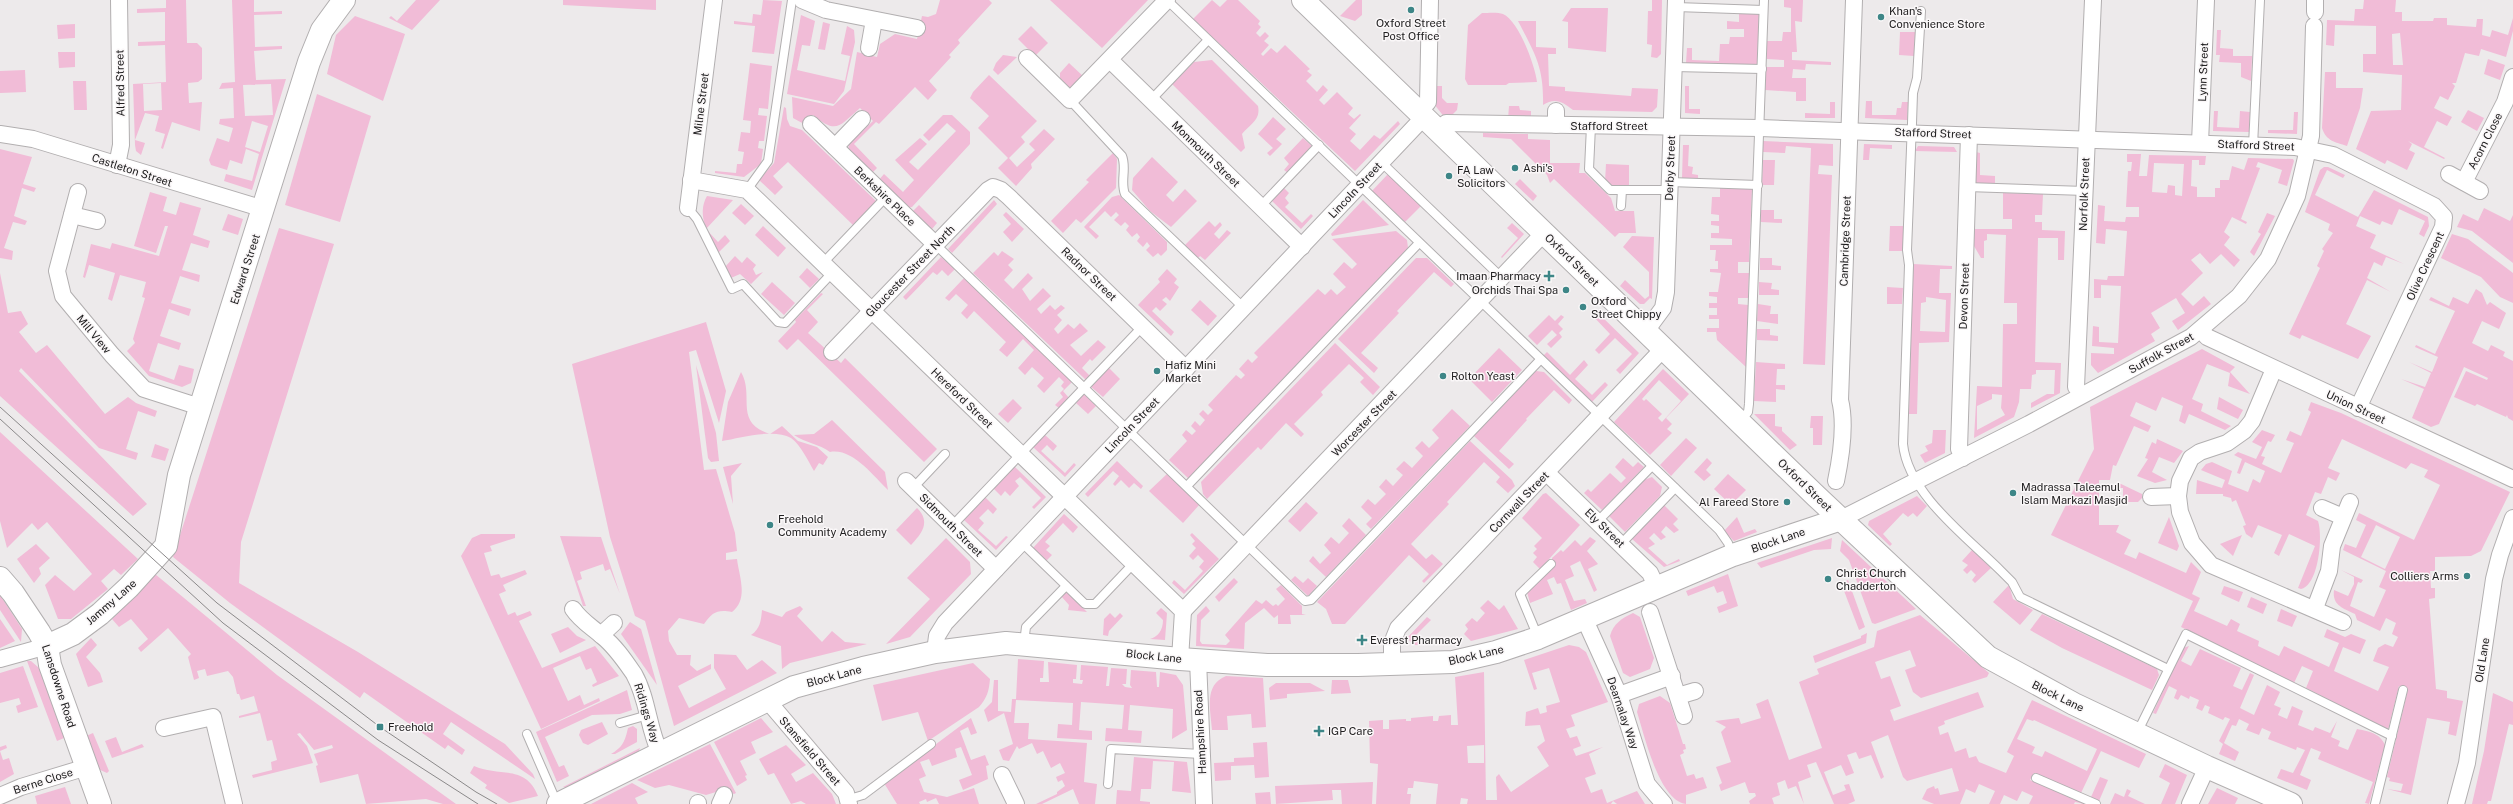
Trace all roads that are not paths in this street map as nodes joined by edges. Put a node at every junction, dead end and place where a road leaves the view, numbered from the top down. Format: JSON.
{"nodes":[{"id":1,"x":119,"y":0,"type":"edge"},
{"id":2,"x":344,"y":0,"type":"edge"},
{"id":3,"x":714,"y":0,"type":"edge"},
{"id":4,"x":792,"y":0,"type":"edge"},
{"id":5,"x":802,"y":0,"type":"edge"},
{"id":6,"x":1167,"y":0,"type":"edge"},
{"id":7,"x":1303,"y":0,"type":"edge"},
{"id":8,"x":1430,"y":0,"type":"edge"},
{"id":9,"x":1764,"y":0,"type":"edge"},
{"id":10,"x":1854,"y":0,"type":"edge"},
{"id":11,"x":2093,"y":0,"type":"edge"},
{"id":12,"x":2206,"y":0,"type":"edge"},
{"id":13,"x":2260,"y":0,"type":"edge"},
{"id":14,"x":1676,"y":4,"type":"edge"},
{"id":15,"x":1763,"y":10,"type":"junction"},
{"id":16,"x":1921,"y":11,"type":"dead end"},
{"id":17,"x":2315,"y":13,"type":"edge"},
{"id":18,"x":874,"y":20,"type":"junction"},
{"id":19,"x":917,"y":28,"type":"dead end"},
{"id":20,"x":1208,"y":40,"type":"junction"},
{"id":21,"x":869,"y":48,"type":"dead end"},
{"id":22,"x":1027,"y":58,"type":"dead end"},
{"id":23,"x":1110,"y":60,"type":"junction"},
{"id":24,"x":1674,"y":67,"type":"junction"},
{"id":25,"x":1762,"y":69,"type":"junction"},
{"id":26,"x":2513,"y":77,"type":"edge"},
{"id":27,"x":1070,"y":100,"type":"junction"},
{"id":28,"x":1151,"y":100,"type":"junction"},
{"id":29,"x":862,"y":119,"type":"dead end"},
{"id":30,"x":1427,"y":120,"type":"junction"},
{"id":31,"x":812,"y":124,"type":"dead end"},
{"id":32,"x":1591,"y":126,"type":"junction"},
{"id":33,"x":1671,"y":126,"type":"junction"},
{"id":34,"x":1760,"y":128,"type":"junction"},
{"id":35,"x":1849,"y":131,"type":"junction"},
{"id":36,"x":1911,"y":133,"type":"junction"},
{"id":37,"x":0,"y":134,"type":"edge"},
{"id":38,"x":1969,"y":134,"type":"junction"},
{"id":39,"x":2087,"y":140,"type":"junction"},
{"id":40,"x":2200,"y":144,"type":"junction"},
{"id":41,"x":1319,"y":145,"type":"junction"},
{"id":42,"x":2253,"y":146,"type":"junction"},
{"id":43,"x":835,"y":147,"type":"junction"},
{"id":44,"x":2309,"y":150,"type":"junction"},
{"id":45,"x":1381,"y":162,"type":"junction"},
{"id":46,"x":117,"y":165,"type":"junction"},
{"id":47,"x":2449,"y":174,"type":"dead end"},
{"id":48,"x":691,"y":180,"type":"junction"},
{"id":49,"x":2464,"y":182,"type":"junction"},
{"id":50,"x":1758,"y":185,"type":"junction"},
{"id":51,"x":1359,"y":186,"type":"junction"},
{"id":52,"x":1670,"y":186,"type":"junction"},
{"id":53,"x":1967,"y":187,"type":"junction"},
{"id":54,"x":747,"y":190,"type":"junction"},
{"id":55,"x":988,"y":190,"type":"joint"},
{"id":56,"x":1622,"y":190,"type":"junction"},
{"id":57,"x":2085,"y":191,"type":"junction"},
{"id":58,"x":78,"y":192,"type":"dead end"},
{"id":59,"x":2480,"y":192,"type":"dead end"},
{"id":60,"x":886,"y":197,"type":"junction"},
{"id":61,"x":1621,"y":206,"type":"dead end"},
{"id":62,"x":1260,"y":207,"type":"junction"},
{"id":63,"x":688,"y":208,"type":"joint"},
{"id":64,"x":264,"y":209,"type":"junction"},
{"id":65,"x":72,"y":215,"type":"junction"},
{"id":66,"x":97,"y":221,"type":"dead end"},
{"id":67,"x":1544,"y":233,"type":"junction"},
{"id":68,"x":1419,"y":243,"type":"junction"},
{"id":69,"x":935,"y":244,"type":"junction"},
{"id":70,"x":1302,"y":247,"type":"junction"},
{"id":71,"x":827,"y":269,"type":"junction"},
{"id":72,"x":1501,"y":277,"type":"junction"},
{"id":73,"x":1479,"y":301,"type":"junction"},
{"id":74,"x":1244,"y":308,"type":"junction"},
{"id":75,"x":872,"y":311,"type":"junction"},
{"id":76,"x":1143,"y":326,"type":"junction"},
{"id":77,"x":2201,"y":330,"type":"junction"},
{"id":78,"x":1646,"y":331,"type":"junction"},
{"id":79,"x":1664,"y":348,"type":"junction"},
{"id":80,"x":832,"y":352,"type":"dead end"},
{"id":81,"x":1540,"y":360,"type":"junction"},
{"id":82,"x":1186,"y":369,"type":"junction"},
{"id":83,"x":2274,"y":370,"type":"junction"},
{"id":84,"x":1084,"y":387,"type":"junction"},
{"id":85,"x":2076,"y":387,"type":"dead end"},
{"id":86,"x":200,"y":407,"type":"junction"},
{"id":87,"x":2358,"y":408,"type":"junction"},
{"id":88,"x":1600,"y":417,"type":"junction"},
{"id":89,"x":1740,"y":421,"type":"junction"},
{"id":90,"x":1128,"y":429,"type":"junction"},
{"id":91,"x":1020,"y":453,"type":"junction"},
{"id":92,"x":945,"y":454,"type":"dead end"},
{"id":93,"x":1963,"y":458,"type":"junction"},
{"id":94,"x":1652,"y":466,"type":"junction"},
{"id":95,"x":1547,"y":473,"type":"junction"},
{"id":96,"x":2513,"y":479,"type":"edge"},
{"id":97,"x":1836,"y":481,"type":"dead end"},
{"id":98,"x":1915,"y":482,"type":"junction"},
{"id":99,"x":910,"y":484,"type":"joint"},
{"id":100,"x":1187,"y":486,"type":"junction"},
{"id":101,"x":1675,"y":488,"type":"junction"},
{"id":102,"x":1064,"y":496,"type":"junction"},
{"id":103,"x":2178,"y":496,"type":"junction"},
{"id":104,"x":2151,"y":497,"type":"dead end"},
{"id":105,"x":2350,"y":502,"type":"dead end"},
{"id":106,"x":2322,"y":508,"type":"dead end"},
{"id":107,"x":2343,"y":517,"type":"junction"},
{"id":108,"x":2513,"y":518,"type":"edge"},
{"id":109,"x":1841,"y":519,"type":"junction"},
{"id":110,"x":1598,"y":521,"type":"junction"},
{"id":111,"x":952,"y":526,"type":"junction"},
{"id":112,"x":1021,"y":542,"type":"junction"},
{"id":113,"x":1622,"y":544,"type":"junction"},
{"id":114,"x":1247,"y":545,"type":"junction"},
{"id":115,"x":166,"y":546,"type":"joint"},
{"id":116,"x":1733,"y":555,"type":"junction"},
{"id":117,"x":1134,"y":564,"type":"junction"},
{"id":118,"x":1551,"y":564,"type":"dead end"},
{"id":119,"x":996,"y":569,"type":"junction"},
{"id":120,"x":0,"y":578,"type":"edge"},
{"id":121,"x":1066,"y":586,"type":"junction"},
{"id":122,"x":1657,"y":588,"type":"junction"},
{"id":123,"x":2314,"y":608,"type":"junction"},
{"id":124,"x":573,"y":609,"type":"dead end"},
{"id":125,"x":1183,"y":611,"type":"junction"},
{"id":126,"x":1650,"y":612,"type":"dead end"},
{"id":127,"x":1585,"y":620,"type":"junction"},
{"id":128,"x":2343,"y":622,"type":"dead end"},
{"id":129,"x":614,"y":624,"type":"dead end"},
{"id":130,"x":601,"y":636,"type":"junction"},
{"id":131,"x":1538,"y":638,"type":"junction"},
{"id":132,"x":1024,"y":644,"type":"junction"},
{"id":133,"x":47,"y":646,"type":"junction"},
{"id":134,"x":934,"y":652,"type":"junction"},
{"id":135,"x":0,"y":660,"type":"edge"},
{"id":136,"x":1189,"y":660,"type":"junction"},
{"id":137,"x":1392,"y":664,"type":"junction"},
{"id":138,"x":2168,"y":669,"type":"junction"},
{"id":139,"x":1672,"y":676,"type":"junction"},
{"id":140,"x":1695,"y":690,"type":"dead end"},
{"id":141,"x":2403,"y":690,"type":"dead end"},
{"id":142,"x":1619,"y":695,"type":"junction"},
{"id":143,"x":1678,"y":696,"type":"junction"},
{"id":144,"x":767,"y":700,"type":"junction"},
{"id":145,"x":648,"y":715,"type":"junction"},
{"id":146,"x":1684,"y":716,"type":"dead end"},
{"id":147,"x":620,"y":723,"type":"dead end"},
{"id":148,"x":164,"y":728,"type":"dead end"},
{"id":149,"x":527,"y":734,"type":"dead end"},
{"id":150,"x":2137,"y":734,"type":"junction"},
{"id":151,"x":2392,"y":736,"type":"junction"},
{"id":152,"x":930,"y":744,"type":"dead end"},
{"id":153,"x":660,"y":754,"type":"junction"},
{"id":154,"x":1201,"y":754,"type":"junction"},
{"id":155,"x":87,"y":767,"type":"junction"},
{"id":156,"x":2207,"y":767,"type":"junction"},
{"id":157,"x":1002,"y":775,"type":"dead end"},
{"id":158,"x":2036,"y":778,"type":"dead end"},
{"id":159,"x":1108,"y":784,"type":"dead end"},
{"id":160,"x":0,"y":796,"type":"edge"},
{"id":161,"x":849,"y":802,"type":"edge"},
{"id":162,"x":100,"y":804,"type":"edge"},
{"id":163,"x":234,"y":804,"type":"edge"},
{"id":164,"x":558,"y":804,"type":"edge"},
{"id":165,"x":1016,"y":804,"type":"edge"},
{"id":166,"x":1204,"y":804,"type":"edge"},
{"id":167,"x":1664,"y":804,"type":"edge"},
{"id":168,"x":2096,"y":804,"type":"edge"},
{"id":169,"x":2190,"y":804,"type":"edge"},
{"id":170,"x":2291,"y":804,"type":"edge"},
{"id":171,"x":2375,"y":804,"type":"edge"},
{"id":172,"x":2456,"y":804,"type":"edge"}],
"edges":[{"from":1,"to":46,"type":"street","name":"Alfred Street"},
{"from":2,"to":64,"type":"main road","name":"Edward Street"},
{"from":3,"to":48,"type":"street","name":"Milne Street"},
{"from":4,"to":54,"type":"lane"},
{"from":5,"to":18,"type":"street"},
{"from":6,"to":20,"type":"lane"},
{"from":6,"to":23,"type":"street"},
{"from":7,"to":30,"type":"main road","name":"Oxford Street"},
{"from":8,"to":30,"type":"street"},
{"from":9,"to":15,"type":"lane"},
{"from":10,"to":35,"type":"street","name":"Cambridge Street"},
{"from":11,"to":39,"type":"street","name":"Norfolk Street"},
{"from":12,"to":40,"type":"street","name":"Lynn Street"},
{"from":13,"to":42,"type":"lane"},
{"from":14,"to":15,"type":"lane"},
{"from":14,"to":24,"type":"street","name":"Derby Street"},
{"from":15,"to":25,"type":"lane"},
{"from":16,"to":36,"type":"lane"},
{"from":17,"to":44,"type":"street","name":"Suffolk Street"},
{"from":18,"to":19,"type":"street"},
{"from":18,"to":21,"type":"street"},
{"from":20,"to":28,"type":"lane"},
{"from":20,"to":41,"type":"lane"},
{"from":22,"to":27,"type":"street"},
{"from":23,"to":27,"type":"street"},
{"from":23,"to":28,"type":"street","name":"Monmouth Street"},
{"from":24,"to":25,"type":"lane"},
{"from":24,"to":33,"type":"street","name":"Derby Street"},
{"from":25,"to":34,"type":"lane"},
{"from":26,"to":49,"type":"street","name":"Acorn Close"},
{"from":27,"to":74,"type":"lane"},
{"from":28,"to":62,"type":"street","name":"Monmouth Street"},
{"from":29,"to":43,"type":"street"},
{"from":30,"to":32,"type":"street","name":"Stafford Street"},
{"from":30,"to":45,"type":"street","name":"Lincoln Street"},
{"from":30,"to":67,"type":"main road","name":"Oxford Street"},
{"from":31,"to":43,"type":"street","name":"Berkshire Place"},
{"from":32,"to":33,"type":"street","name":"Stafford Street"},
{"from":32,"to":56,"type":"lane"},
{"from":33,"to":34,"type":"street","name":"Stafford Street"},
{"from":33,"to":52,"type":"street","name":"Derby Street"},
{"from":34,"to":35,"type":"street","name":"Stafford Street"},
{"from":34,"to":50,"type":"lane"},
{"from":35,"to":36,"type":"street","name":"Stafford Street"},
{"from":35,"to":97,"type":"street","name":"Cambridge Street"},
{"from":36,"to":38,"type":"street","name":"Stafford Street"},
{"from":36,"to":98,"type":"lane"},
{"from":37,"to":46,"type":"street","name":"Castleton Street"},
{"from":38,"to":39,"type":"street","name":"Stafford Street"},
{"from":38,"to":53,"type":"street","name":"Devon Street"},
{"from":39,"to":40,"type":"street","name":"Stafford Street"},
{"from":39,"to":57,"type":"street","name":"Norfolk Street"},
{"from":40,"to":42,"type":"street","name":"Stafford Street"},
{"from":41,"to":51,"type":"lane"},
{"from":41,"to":62,"type":"lane"},
{"from":42,"to":44,"type":"street","name":"Stafford Street"},
{"from":43,"to":60,"type":"street","name":"Berkshire Place"},
{"from":44,"to":77,"type":"street","name":"Suffolk Street"},
{"from":44,"to":87,"type":"street","name":"Olive Crescent"},
{"from":45,"to":51,"type":"street","name":"Lincoln Street"},
{"from":45,"to":72,"type":"lane"},
{"from":46,"to":64,"type":"street","name":"Castleton Street"},
{"from":47,"to":49,"type":"street","name":"Acorn Close"},
{"from":48,"to":54,"type":"street"},
{"from":48,"to":63,"type":"street","name":"Milne Street"},
{"from":49,"to":59,"type":"street","name":"Acorn Close"},
{"from":50,"to":52,"type":"lane"},
{"from":50,"to":89,"type":"lane"},
{"from":51,"to":68,"type":"lane"},
{"from":51,"to":70,"type":"street","name":"Lincoln Street"},
{"from":52,"to":56,"type":"lane"},
{"from":52,"to":78,"type":"street","name":"Derby Street"},
{"from":53,"to":57,"type":"lane"},
{"from":53,"to":93,"type":"street","name":"Devon Street"},
{"from":54,"to":71,"type":"street","name":"Hereford Street"},
{"from":55,"to":69,"type":"street","name":"Gloucester Street North"},
{"from":55,"to":76,"type":"street","name":"Radnor Street"},
{"from":56,"to":61,"type":"lane"},
{"from":57,"to":85,"type":"street","name":"Norfolk Street"},
{"from":58,"to":65,"type":"street","name":"Mill View"},
{"from":60,"to":69,"type":"street","name":"Berkshire Place"},
{"from":60,"to":71,"type":"lane"},
{"from":62,"to":70,"type":"street","name":"Monmouth Street"},
{"from":63,"to":71,"type":"lane"},
{"from":64,"to":86,"type":"main road","name":"Edward Street"},
{"from":65,"to":66,"type":"street"},
{"from":65,"to":86,"type":"street","name":"Mill View"},
{"from":67,"to":72,"type":"street","name":"Worcester Street"},
{"from":67,"to":78,"type":"main road","name":"Oxford Street"},
{"from":68,"to":73,"type":"lane"},
{"from":68,"to":100,"type":"lane"},
{"from":69,"to":75,"type":"street","name":"Gloucester Street North"},
{"from":69,"to":84,"type":"lane"},
{"from":70,"to":74,"type":"street","name":"Lincoln Street"},
{"from":71,"to":75,"type":"street","name":"Hereford Street"},
{"from":72,"to":73,"type":"street","name":"Worcester Street"},
{"from":73,"to":81,"type":"lane"},
{"from":73,"to":114,"type":"street","name":"Worcester Street"},
{"from":74,"to":82,"type":"street","name":"Lincoln Street"},
{"from":75,"to":80,"type":"street","name":"Gloucester Street North"},
{"from":75,"to":91,"type":"street","name":"Hereford Street"},
{"from":76,"to":82,"type":"street","name":"Radnor Street"},
{"from":76,"to":84,"type":"lane"},
{"from":77,"to":83,"type":"street","name":"Union Street"},
{"from":77,"to":93,"type":"street","name":"Suffolk Street"},
{"from":78,"to":79,"type":"main road","name":"Oxford Street"},
{"from":79,"to":88,"type":"street","name":"Cornwall Street"},
{"from":79,"to":89,"type":"main road","name":"Oxford Street"},
{"from":81,"to":88,"type":"lane"},
{"from":81,"to":114,"type":"lane"},
{"from":82,"to":90,"type":"street","name":"Lincoln Street"},
{"from":83,"to":87,"type":"street","name":"Union Street"},
{"from":83,"to":103,"type":"street"},
{"from":84,"to":90,"type":"lane"},
{"from":84,"to":91,"type":"lane"},
{"from":86,"to":115,"type":"main road","name":"Edward Street"},
{"from":87,"to":96,"type":"street","name":"Union Street"},
{"from":88,"to":94,"type":"lane"},
{"from":88,"to":95,"type":"street","name":"Cornwall Street"},
{"from":89,"to":109,"type":"main road","name":"Oxford Street"},
{"from":90,"to":100,"type":"lane"},
{"from":90,"to":102,"type":"street","name":"Lincoln Street"},
{"from":91,"to":102,"type":"street","name":"Hereford Street"},
{"from":91,"to":111,"type":"lane"},
{"from":92,"to":99,"type":"lane"},
{"from":93,"to":98,"type":"street","name":"Suffolk Street"},
{"from":94,"to":101,"type":"lane"},
{"from":94,"to":110,"type":"lane"},
{"from":95,"to":110,"type":"street","name":"Ely Street"},
{"from":95,"to":137,"type":"street","name":"Cornwall Street"},
{"from":98,"to":109,"type":"street","name":"Suffolk Street"},
{"from":98,"to":138,"type":"lane"},
{"from":99,"to":111,"type":"street","name":"Sidmouth Street"},
{"from":100,"to":114,"type":"lane"},
{"from":101,"to":113,"type":"lane"},
{"from":101,"to":116,"type":"lane"},
{"from":102,"to":112,"type":"street","name":"Lincoln Street"},
{"from":102,"to":117,"type":"street","name":"Hereford Street"},
{"from":103,"to":104,"type":"street"},
{"from":103,"to":123,"type":"street"},
{"from":105,"to":107,"type":"street"},
{"from":106,"to":107,"type":"street"},
{"from":107,"to":123,"type":"street"},
{"from":108,"to":172,"type":"street","name":"Old Lane"},
{"from":109,"to":116,"type":"main road","name":"Block Lane"},
{"from":109,"to":150,"type":"main road","name":"Block Lane"},
{"from":110,"to":113,"type":"street","name":"Ely Street"},
{"from":111,"to":119,"type":"street","name":"Sidmouth Street"},
{"from":112,"to":119,"type":"street","name":"Lincoln Street"},
{"from":112,"to":121,"type":"lane"},
{"from":113,"to":122,"type":"street","name":"Ely Street"},
{"from":114,"to":125,"type":"street","name":"Worcester Street"},
{"from":115,"to":133,"type":"main road","name":"Jammy Lane"},
{"from":116,"to":122,"type":"main road","name":"Block Lane"},
{"from":117,"to":121,"type":"lane"},
{"from":117,"to":125,"type":"street","name":"Hereford Street"},
{"from":118,"to":131,"type":"lane"},
{"from":119,"to":134,"type":"street","name":"Lincoln Street"},
{"from":120,"to":133,"type":"main road","name":"Lansdowne Road"},
{"from":121,"to":132,"type":"lane"},
{"from":122,"to":127,"type":"main road","name":"Block Lane"},
{"from":123,"to":128,"type":"street"},
{"from":124,"to":130,"type":"street","name":"Ridings Way"},
{"from":125,"to":136,"type":"street"},
{"from":126,"to":139,"type":"street"},
{"from":127,"to":131,"type":"main road","name":"Block Lane"},
{"from":127,"to":142,"type":"street","name":"Dearnalay Way"},
{"from":129,"to":130,"type":"street"},
{"from":130,"to":145,"type":"street","name":"Ridings Way"},
{"from":131,"to":137,"type":"main road","name":"Block Lane"},
{"from":132,"to":134,"type":"main road","name":"Block Lane"},
{"from":132,"to":136,"type":"main road","name":"Block Lane"},
{"from":133,"to":135,"type":"street"},
{"from":133,"to":155,"type":"main road","name":"Lansdowne Road"},
{"from":134,"to":144,"type":"main road","name":"Block Lane"},
{"from":136,"to":137,"type":"main road","name":"Block Lane"},
{"from":136,"to":154,"type":"street","name":"Hampshire Road"},
{"from":138,"to":150,"type":"lane"},
{"from":138,"to":151,"type":"lane"},
{"from":139,"to":142,"type":"street"},
{"from":139,"to":143,"type":"street"},
{"from":140,"to":143,"type":"street"},
{"from":141,"to":151,"type":"lane"},
{"from":142,"to":167,"type":"street","name":"Dearnalay Way"},
{"from":143,"to":146,"type":"street"},
{"from":144,"to":153,"type":"main road","name":"Block Lane"},
{"from":144,"to":161,"type":"street","name":"Stansfield Street"},
{"from":145,"to":147,"type":"lane"},
{"from":145,"to":153,"type":"street","name":"Ridings Way"},
{"from":148,"to":163,"type":"street"},
{"from":149,"to":164,"type":"lane"},
{"from":150,"to":156,"type":"main road","name":"Block Lane"},
{"from":151,"to":171,"type":"lane"},
{"from":152,"to":161,"type":"lane"},
{"from":153,"to":164,"type":"main road","name":"Block Lane"},
{"from":154,"to":159,"type":"lane"},
{"from":154,"to":166,"type":"street","name":"Hampshire Road"},
{"from":155,"to":160,"type":"street","name":"Berne Close"},
{"from":155,"to":162,"type":"main road","name":"Lansdowne Road"},
{"from":156,"to":169,"type":"street"},
{"from":156,"to":170,"type":"main road","name":"Block Lane"},
{"from":157,"to":165,"type":"street"},
{"from":158,"to":168,"type":"lane"}]}
